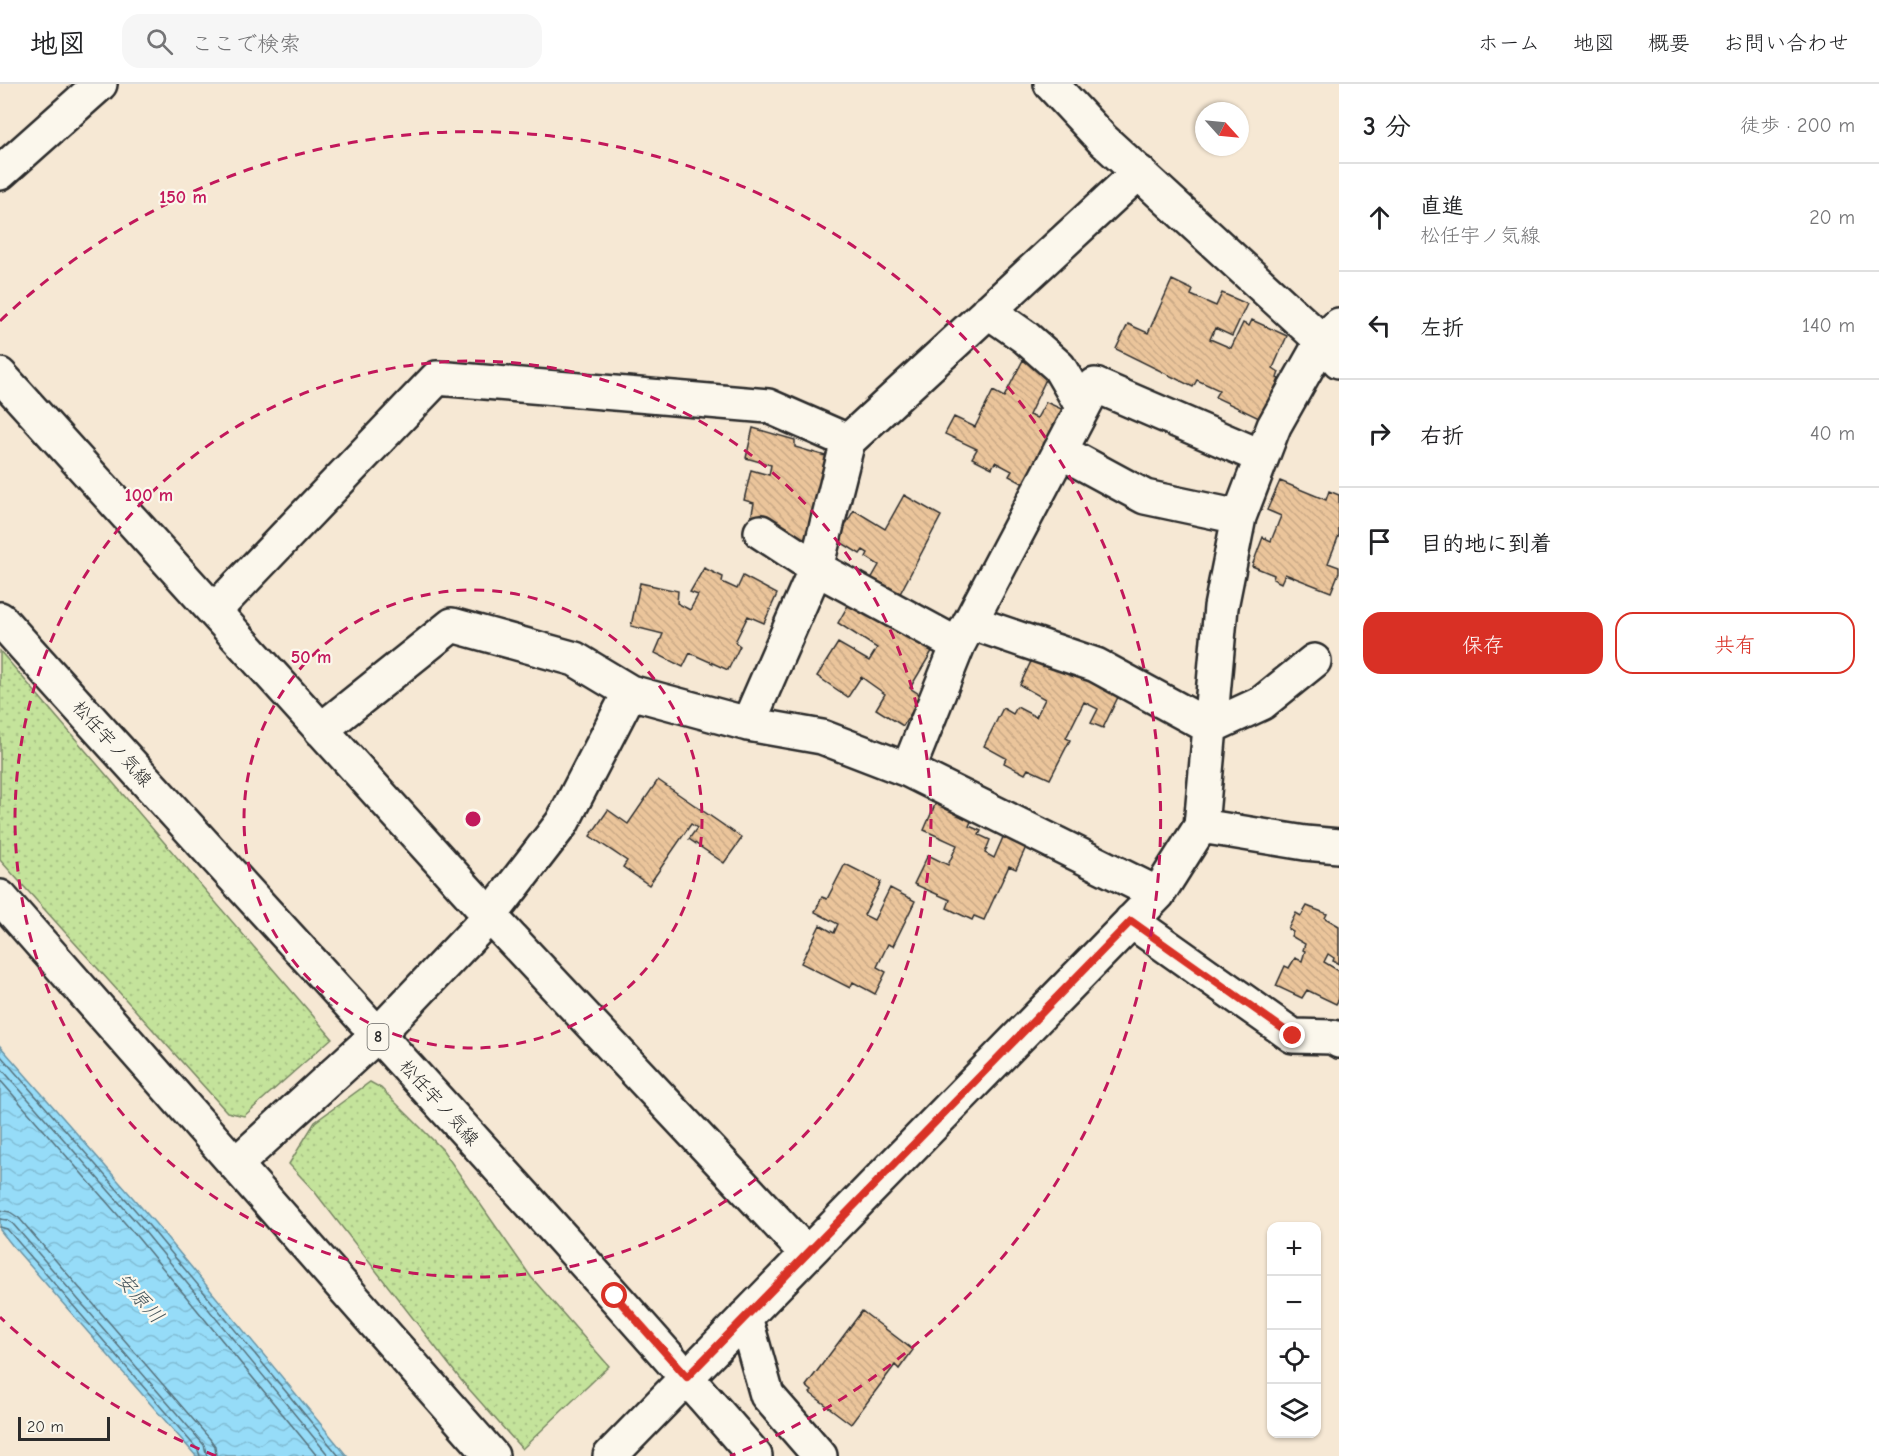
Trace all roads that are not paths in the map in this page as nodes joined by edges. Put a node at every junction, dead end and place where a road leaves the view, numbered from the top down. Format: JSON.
{"nodes":[{"id":1,"x":100,"y":84,"type":"edge"},
{"id":2,"x":1050,"y":84,"type":"edge"},
{"id":3,"x":1139,"y":172,"type":"junction"},
{"id":4,"x":0,"y":173,"type":"edge"},
{"id":5,"x":988,"y":311,"type":"junction"},
{"id":6,"x":1334,"y":342,"type":"edge"},
{"id":7,"x":0,"y":375,"type":"edge"},
{"id":8,"x":1083,"y":408,"type":"junction"},
{"id":9,"x":848,"y":441,"type":"junction"},
{"id":10,"x":1060,"y":451,"type":"junction"},
{"id":11,"x":1262,"y":458,"type":"junction"},
{"id":12,"x":1239,"y":517,"type":"junction"},
{"id":13,"x":761,"y":532,"type":"dead end"},
{"id":14,"x":816,"y":568,"type":"junction"},
{"id":15,"x":214,"y":611,"type":"junction"},
{"id":16,"x":0,"y":619,"type":"edge"},
{"id":17,"x":964,"y":634,"type":"junction"},
{"id":18,"x":1314,"y":661,"type":"dead end"},
{"id":19,"x":630,"y":692,"type":"junction"},
{"id":20,"x":748,"y":724,"type":"junction"},
{"id":21,"x":1210,"y":727,"type":"junction"},
{"id":22,"x":321,"y":730,"type":"junction"},
{"id":23,"x":908,"y":770,"type":"junction"},
{"id":24,"x":1201,"y":826,"type":"junction"},
{"id":25,"x":1339,"y":846,"type":"edge"},
{"id":26,"x":1158,"y":894,"type":"junction"},
{"id":27,"x":0,"y":897,"type":"edge"},
{"id":28,"x":490,"y":916,"type":"junction"},
{"id":29,"x":1131,"y":921,"type":"junction"},
{"id":30,"x":377,"y":1035,"type":"junction"},
{"id":31,"x":1339,"y":1041,"type":"edge"},
{"id":32,"x":236,"y":1164,"type":"junction"},
{"id":33,"x":807,"y":1254,"type":"junction"},
{"id":34,"x":745,"y":1317,"type":"junction"},
{"id":35,"x":687,"y":1377,"type":"junction"},
{"id":36,"x":492,"y":1456,"type":"edge"},
{"id":37,"x":610,"y":1456,"type":"edge"},
{"id":38,"x":755,"y":1456,"type":"edge"},
{"id":39,"x":820,"y":1456,"type":"edge"}],
"edges":[{"from":1,"to":4,"type":"street"},
{"from":2,"to":3,"type":"street"},
{"from":3,"to":5,"type":"street"},
{"from":3,"to":6,"type":"street"},
{"from":5,"to":8,"type":"street"},
{"from":5,"to":9,"type":"street"},
{"from":6,"to":11,"type":"street"},
{"from":7,"to":15,"type":"street"},
{"from":8,"to":10,"type":"street"},
{"from":8,"to":11,"type":"street"},
{"from":9,"to":14,"type":"street"},
{"from":9,"to":15,"type":"street"},
{"from":10,"to":12,"type":"street"},
{"from":10,"to":17,"type":"street"},
{"from":11,"to":12,"type":"street"},
{"from":12,"to":21,"type":"street"},
{"from":13,"to":14,"type":"street"},
{"from":14,"to":17,"type":"street"},
{"from":14,"to":20,"type":"street"},
{"from":15,"to":22,"type":"street"},
{"from":16,"to":30,"type":"street","name":"松任宇ノ気線","number":"8"},
{"from":17,"to":21,"type":"street"},
{"from":17,"to":23,"type":"street"},
{"from":18,"to":21,"type":"street"},
{"from":19,"to":20,"type":"street"},
{"from":19,"to":22,"type":"street"},
{"from":19,"to":28,"type":"street"},
{"from":20,"to":23,"type":"street"},
{"from":21,"to":24,"type":"street"},
{"from":22,"to":28,"type":"street"},
{"from":23,"to":26,"type":"street"},
{"from":24,"to":25,"type":"street"},
{"from":24,"to":26,"type":"street"},
{"from":26,"to":29,"type":"street"},
{"from":27,"to":32,"type":"street"},
{"from":28,"to":30,"type":"street"},
{"from":28,"to":33,"type":"street"},
{"from":29,"to":31,"type":"street"},
{"from":29,"to":33,"type":"street"},
{"from":30,"to":32,"type":"street"},
{"from":30,"to":35,"type":"street","name":"松任宇ノ気線","number":"8"},
{"from":32,"to":36,"type":"street"},
{"from":33,"to":34,"type":"street"},
{"from":34,"to":35,"type":"street"},
{"from":34,"to":39,"type":"street"},
{"from":35,"to":37,"type":"street"},
{"from":35,"to":38,"type":"street","name":"松任宇ノ気線","number":"8"}]}
